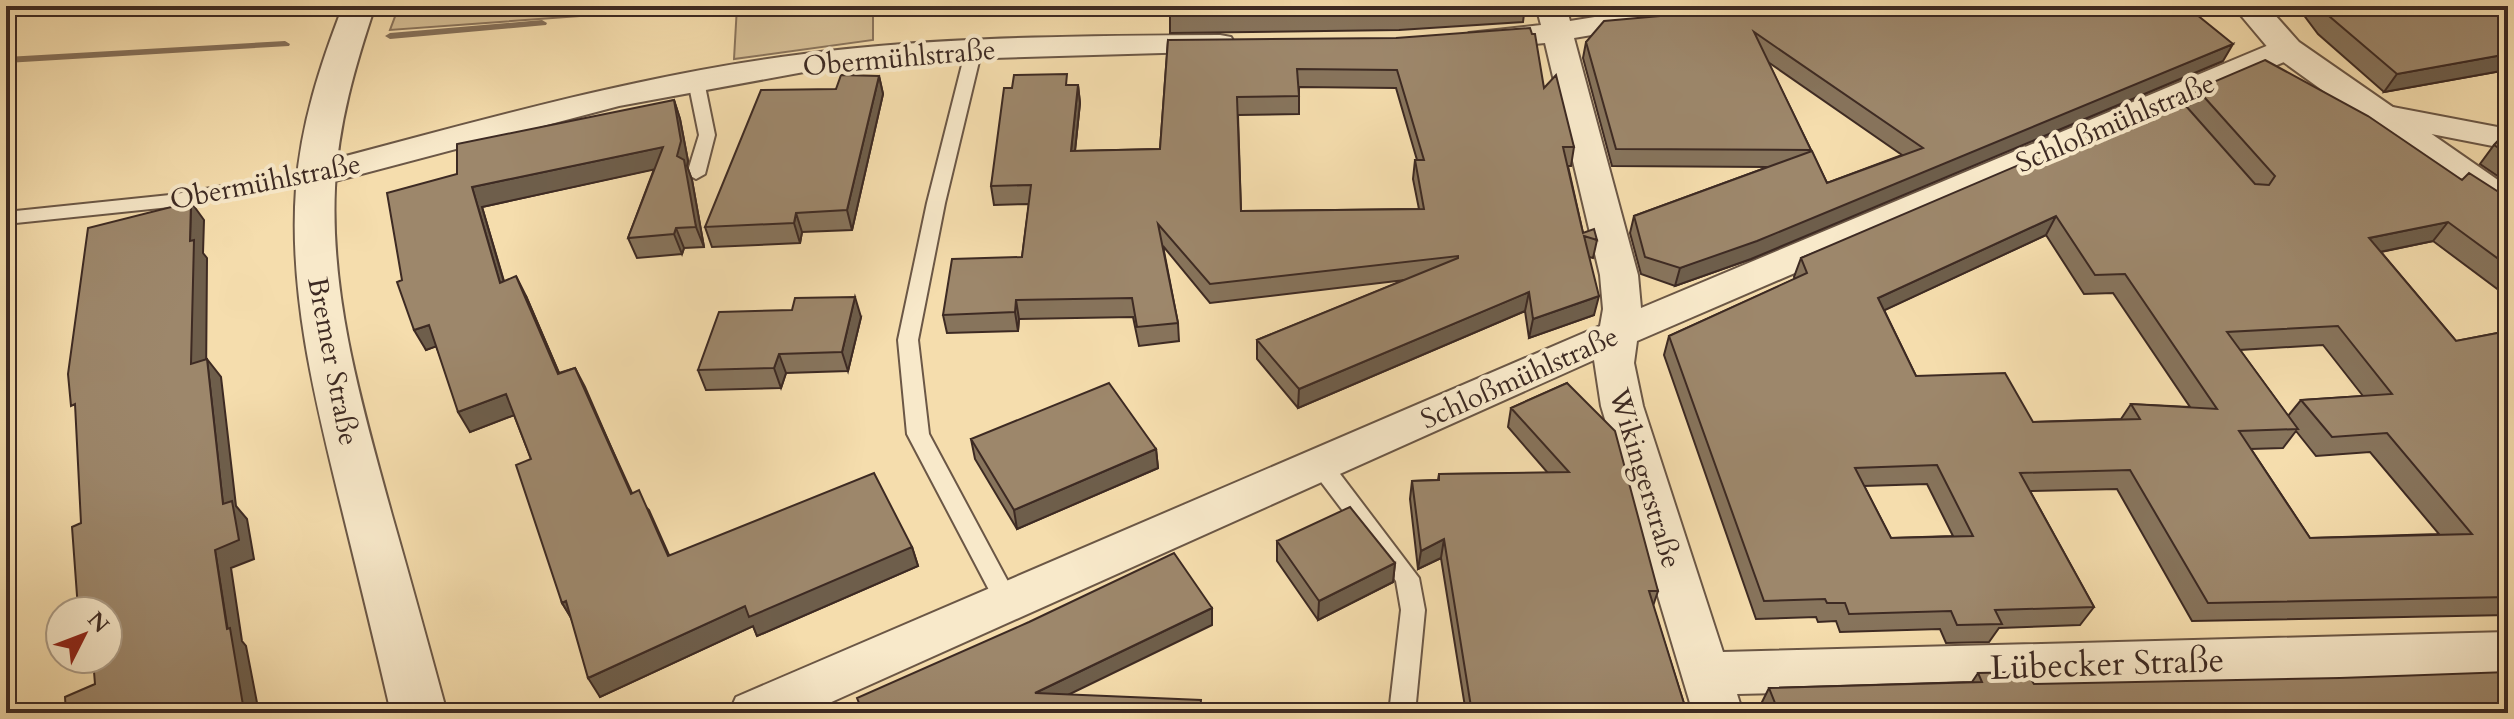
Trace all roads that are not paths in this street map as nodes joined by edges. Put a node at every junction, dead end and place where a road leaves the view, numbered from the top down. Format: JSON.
{"nodes":[{"id":1,"x":359,"y":6,"type":"edge"},
{"id":2,"x":1806,"y":6,"type":"edge"},
{"id":3,"x":2249,"y":6,"type":"edge"},
{"id":4,"x":1554,"y":19,"type":"edge"},
{"id":5,"x":1447,"y":41,"type":"edge"},
{"id":6,"x":1244,"y":44,"type":"edge"},
{"id":7,"x":974,"y":49,"type":"junction"},
{"id":8,"x":2287,"y":49,"type":"junction"},
{"id":9,"x":696,"y":81,"type":"junction"},
{"id":10,"x":2377,"y":114,"type":"junction"},
{"id":11,"x":2508,"y":139,"type":"edge"},
{"id":12,"x":696,"y":174,"type":"dead end"},
{"id":13,"x":316,"y":175,"type":"junction"},
{"id":14,"x":2508,"y":205,"type":"edge"},
{"id":15,"x":6,"y":218,"type":"edge"},
{"id":16,"x":1619,"y":333,"type":"junction"},
{"id":17,"x":1320,"y":464,"type":"junction"},
{"id":18,"x":1007,"y":602,"type":"junction"},
{"id":19,"x":2508,"y":653,"type":"edge"},
{"id":20,"x":1712,"y":694,"type":"edge"},
{"id":21,"x":419,"y":713,"type":"edge"},
{"id":22,"x":754,"y":713,"type":"edge"},
{"id":23,"x":1402,"y":713,"type":"edge"}],
"edges":[{"from":1,"to":13,"type":"street","name":"Bremer Straße"},
{"from":2,"to":4,"type":"street"},
{"from":3,"to":8,"type":"street"},
{"from":4,"to":5,"type":"street"},
{"from":4,"to":16,"type":"street","name":"Wikingerstraße"},
{"from":6,"to":7,"type":"street","name":"Obermühlstraße"},
{"from":7,"to":9,"type":"street","name":"Obermühlstraße"},
{"from":7,"to":18,"type":"lane"},
{"from":8,"to":10,"type":"street"},
{"from":8,"to":16,"type":"street","name":"Schloßmühlstraße"},
{"from":9,"to":12,"type":"lane"},
{"from":9,"to":13,"type":"street","name":"Obermühlstraße"},
{"from":10,"to":11,"type":"street"},
{"from":10,"to":14,"type":"street"},
{"from":13,"to":15,"type":"lane","name":"Obermühlstraße"},
{"from":13,"to":21,"type":"street","name":"Bremer Straße"},
{"from":16,"to":17,"type":"street","name":"Schloßmühlstraße"},
{"from":16,"to":20,"type":"street","name":"Wikingerstraße"},
{"from":17,"to":18,"type":"street","name":"Schloßmühlstraße"},
{"from":17,"to":23,"type":"lane"},
{"from":18,"to":22,"type":"street","name":"Schloßmühlstraße"},
{"from":19,"to":20,"type":"street","name":"Lübecker Straße"}]}
